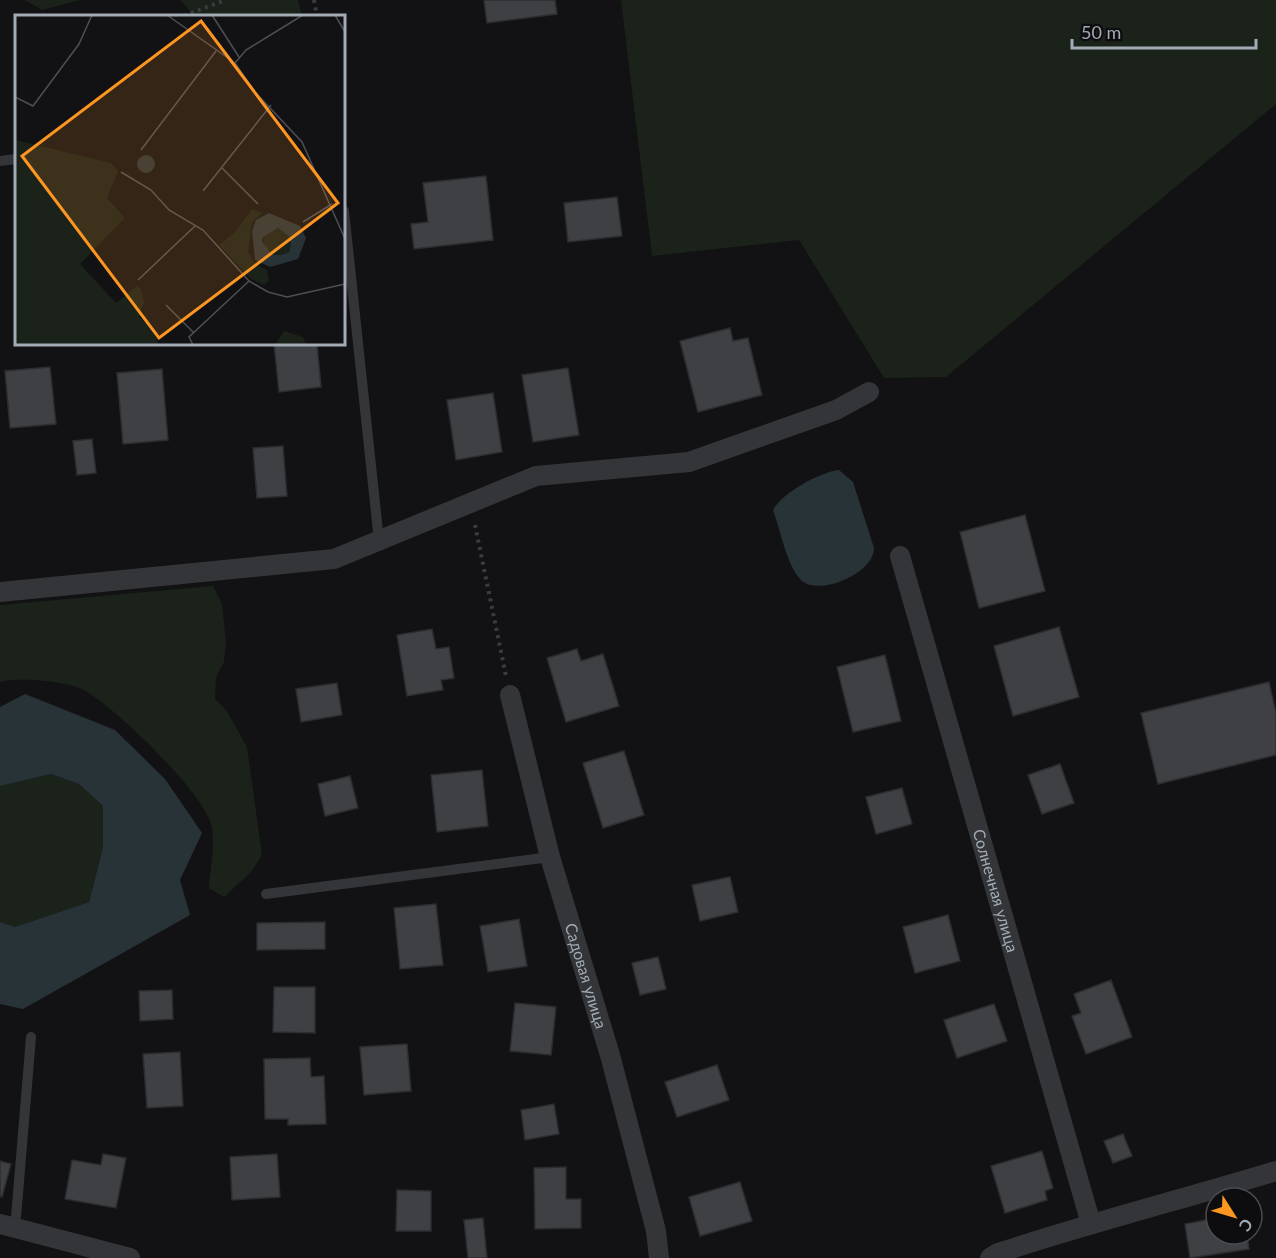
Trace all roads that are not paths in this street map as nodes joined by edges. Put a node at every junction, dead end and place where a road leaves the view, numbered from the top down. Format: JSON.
{"nodes":[{"id":1,"x":15,"y":159,"type":"edge"},
{"id":2,"x":0,"y":161,"type":"edge"},
{"id":3,"x":345,"y":220,"type":"edge"},
{"id":4,"x":869,"y":392,"type":"dead end"},
{"id":5,"x":380,"y":541,"type":"junction"},
{"id":6,"x":900,"y":556,"type":"dead end"},
{"id":7,"x":0,"y":592,"type":"edge"},
{"id":8,"x":510,"y":694,"type":"road end"},
{"id":9,"x":550,"y":857,"type":"junction"},
{"id":10,"x":266,"y":894,"type":"dead end"},
{"id":11,"x":31,"y":1036,"type":"dead end"},
{"id":12,"x":1276,"y":1171,"type":"edge"},
{"id":13,"x":1091,"y":1224,"type":"junction"},
{"id":14,"x":8,"y":1226,"type":"edge"},
{"id":15,"x":130,"y":1258,"type":"edge"},
{"id":16,"x":659,"y":1258,"type":"edge"},
{"id":17,"x":990,"y":1258,"type":"edge"}],
"edges":[{"from":1,"to":2,"type":"lane"},
{"from":3,"to":5,"type":"lane"},
{"from":4,"to":5,"type":"street"},
{"from":5,"to":7,"type":"street"},
{"from":6,"to":13,"type":"street","name":"Солнечная улица"},
{"from":8,"to":9,"type":"street","name":"Садовая улица"},
{"from":9,"to":10,"type":"lane"},
{"from":9,"to":16,"type":"street","name":"Садовая улица"},
{"from":11,"to":14,"type":"lane"},
{"from":12,"to":13,"type":"street"},
{"from":13,"to":17,"type":"street"},
{"from":14,"to":15,"type":"street"}]}
